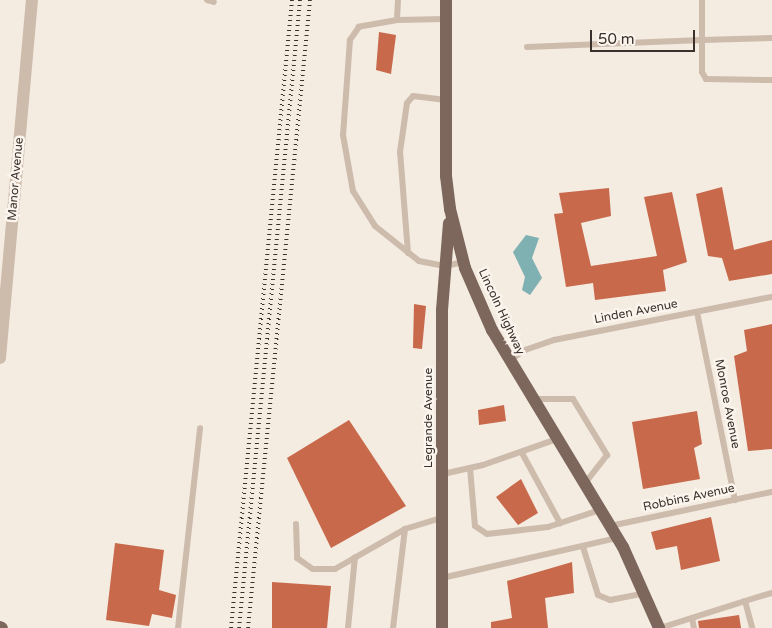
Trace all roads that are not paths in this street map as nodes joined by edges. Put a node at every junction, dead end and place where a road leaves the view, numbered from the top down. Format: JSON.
{"nodes":[{"id":1,"x":32,"y":0,"type":"edge"},
{"id":2,"x":207,"y":0,"type":"edge"},
{"id":3,"x":398,"y":0,"type":"edge"},
{"id":4,"x":446,"y":0,"type":"edge"},
{"id":5,"x":702,"y":0,"type":"edge"},
{"id":6,"x":214,"y":2,"type":"dead end"},
{"id":7,"x":446,"y":19,"type":"junction"},
{"id":8,"x":397,"y":20,"type":"junction"},
{"id":9,"x":772,"y":38,"type":"edge"},
{"id":10,"x":702,"y":40,"type":"junction"},
{"id":11,"x":527,"y":47,"type":"dead end"},
{"id":12,"x":772,"y":80,"type":"edge"},
{"id":13,"x":444,"y":100,"type":"junction"},
{"id":14,"x":450,"y":209,"type":"junction"},
{"id":15,"x":408,"y":253,"type":"junction"},
{"id":16,"x":464,"y":262,"type":"junction"},
{"id":17,"x":445,"y":266,"type":"junction"},
{"id":18,"x":3,"y":286,"type":"edge"},
{"id":19,"x":772,"y":297,"type":"edge"},
{"id":20,"x":697,"y":312,"type":"junction"},
{"id":21,"x":0,"y":358,"type":"edge"},
{"id":22,"x":509,"y":360,"type":"junction"},
{"id":23,"x":533,"y":399,"type":"junction"},
{"id":24,"x":200,"y":428,"type":"dead end"},
{"id":25,"x":557,"y":439,"type":"junction"},
{"id":26,"x":522,"y":453,"type":"junction"},
{"id":27,"x":470,"y":468,"type":"junction"},
{"id":28,"x":442,"y":474,"type":"junction"},
{"id":29,"x":584,"y":484,"type":"junction"},
{"id":30,"x":772,"y":492,"type":"edge"},
{"id":31,"x":735,"y":500,"type":"junction"},
{"id":32,"x":600,"y":510,"type":"junction"},
{"id":33,"x":442,"y":518,"type":"junction"},
{"id":34,"x":560,"y":523,"type":"junction"},
{"id":35,"x":296,"y":524,"type":"dead end"},
{"id":36,"x":610,"y":526,"type":"junction"},
{"id":37,"x":405,"y":529,"type":"junction"},
{"id":38,"x":617,"y":538,"type":"junction"},
{"id":39,"x":583,"y":547,"type":"junction"},
{"id":40,"x":356,"y":557,"type":"junction"},
{"id":41,"x":442,"y":578,"type":"junction"},
{"id":42,"x":645,"y":593,"type":"junction"},
{"id":43,"x":772,"y":593,"type":"edge"},
{"id":44,"x":745,"y":601,"type":"junction"},
{"id":45,"x":692,"y":618,"type":"junction"},
{"id":46,"x":178,"y":628,"type":"edge"},
{"id":47,"x":348,"y":628,"type":"edge"},
{"id":48,"x":393,"y":628,"type":"edge"},
{"id":49,"x":442,"y":628,"type":"edge"},
{"id":50,"x":660,"y":628,"type":"edge"},
{"id":51,"x":694,"y":628,"type":"edge"},
{"id":52,"x":752,"y":628,"type":"edge"}],
"edges":[{"from":1,"to":18,"type":"street","name":"Manor Avenue"},
{"from":2,"to":6,"type":"lane"},
{"from":3,"to":8,"type":"lane"},
{"from":4,"to":7,"type":"main road","name":"Lincoln Highway"},
{"from":5,"to":10,"type":"lane"},
{"from":7,"to":8,"type":"lane"},
{"from":7,"to":13,"type":"main road","name":"Lincoln Highway"},
{"from":8,"to":15,"type":"lane"},
{"from":9,"to":10,"type":"lane"},
{"from":10,"to":11,"type":"lane"},
{"from":10,"to":12,"type":"lane"},
{"from":13,"to":14,"type":"main road","name":"Lincoln Highway"},
{"from":13,"to":15,"type":"lane"},
{"from":14,"to":16,"type":"main road","name":"Lincoln Highway"},
{"from":14,"to":17,"type":"main road","name":"Legrande Avenue"},
{"from":15,"to":17,"type":"lane"},
{"from":16,"to":17,"type":"lane"},
{"from":16,"to":22,"type":"main road","name":"Lincoln Highway"},
{"from":17,"to":28,"type":"main road","name":"Legrande Avenue"},
{"from":18,"to":21,"type":"street","name":"Manor Avenue"},
{"from":19,"to":20,"type":"lane","name":"Linden Avenue"},
{"from":20,"to":22,"type":"lane","name":"Linden Avenue"},
{"from":20,"to":31,"type":"lane","name":"Monroe Avenue"},
{"from":22,"to":23,"type":"main road","name":"Lincoln Highway"},
{"from":23,"to":25,"type":"main road","name":"Lincoln Highway"},
{"from":23,"to":29,"type":"lane"},
{"from":24,"to":46,"type":"lane"},
{"from":25,"to":26,"type":"lane"},
{"from":25,"to":29,"type":"main road","name":"Lincoln Highway"},
{"from":26,"to":27,"type":"lane"},
{"from":26,"to":34,"type":"lane"},
{"from":27,"to":28,"type":"lane"},
{"from":27,"to":34,"type":"lane"},
{"from":28,"to":33,"type":"main road","name":"Legrande Avenue"},
{"from":29,"to":32,"type":"main road","name":"Lincoln Highway"},
{"from":30,"to":31,"type":"lane","name":"Robbins Avenue"},
{"from":31,"to":36,"type":"lane","name":"Robbins Avenue"},
{"from":32,"to":34,"type":"lane"},
{"from":32,"to":36,"type":"main road","name":"Lincoln Highway"},
{"from":33,"to":37,"type":"lane"},
{"from":33,"to":41,"type":"main road","name":"Legrande Avenue"},
{"from":35,"to":40,"type":"lane"},
{"from":36,"to":38,"type":"main road","name":"Lincoln Highway"},
{"from":37,"to":40,"type":"lane"},
{"from":37,"to":48,"type":"lane"},
{"from":38,"to":39,"type":"lane"},
{"from":38,"to":42,"type":"main road","name":"Lincoln Highway"},
{"from":39,"to":41,"type":"lane"},
{"from":39,"to":42,"type":"lane"},
{"from":40,"to":47,"type":"lane"},
{"from":41,"to":49,"type":"main road","name":"Legrande Avenue"},
{"from":42,"to":50,"type":"main road","name":"Lincoln Highway"},
{"from":43,"to":44,"type":"lane"},
{"from":44,"to":45,"type":"lane"},
{"from":44,"to":52,"type":"lane"},
{"from":45,"to":50,"type":"lane"},
{"from":45,"to":51,"type":"lane"}]}
